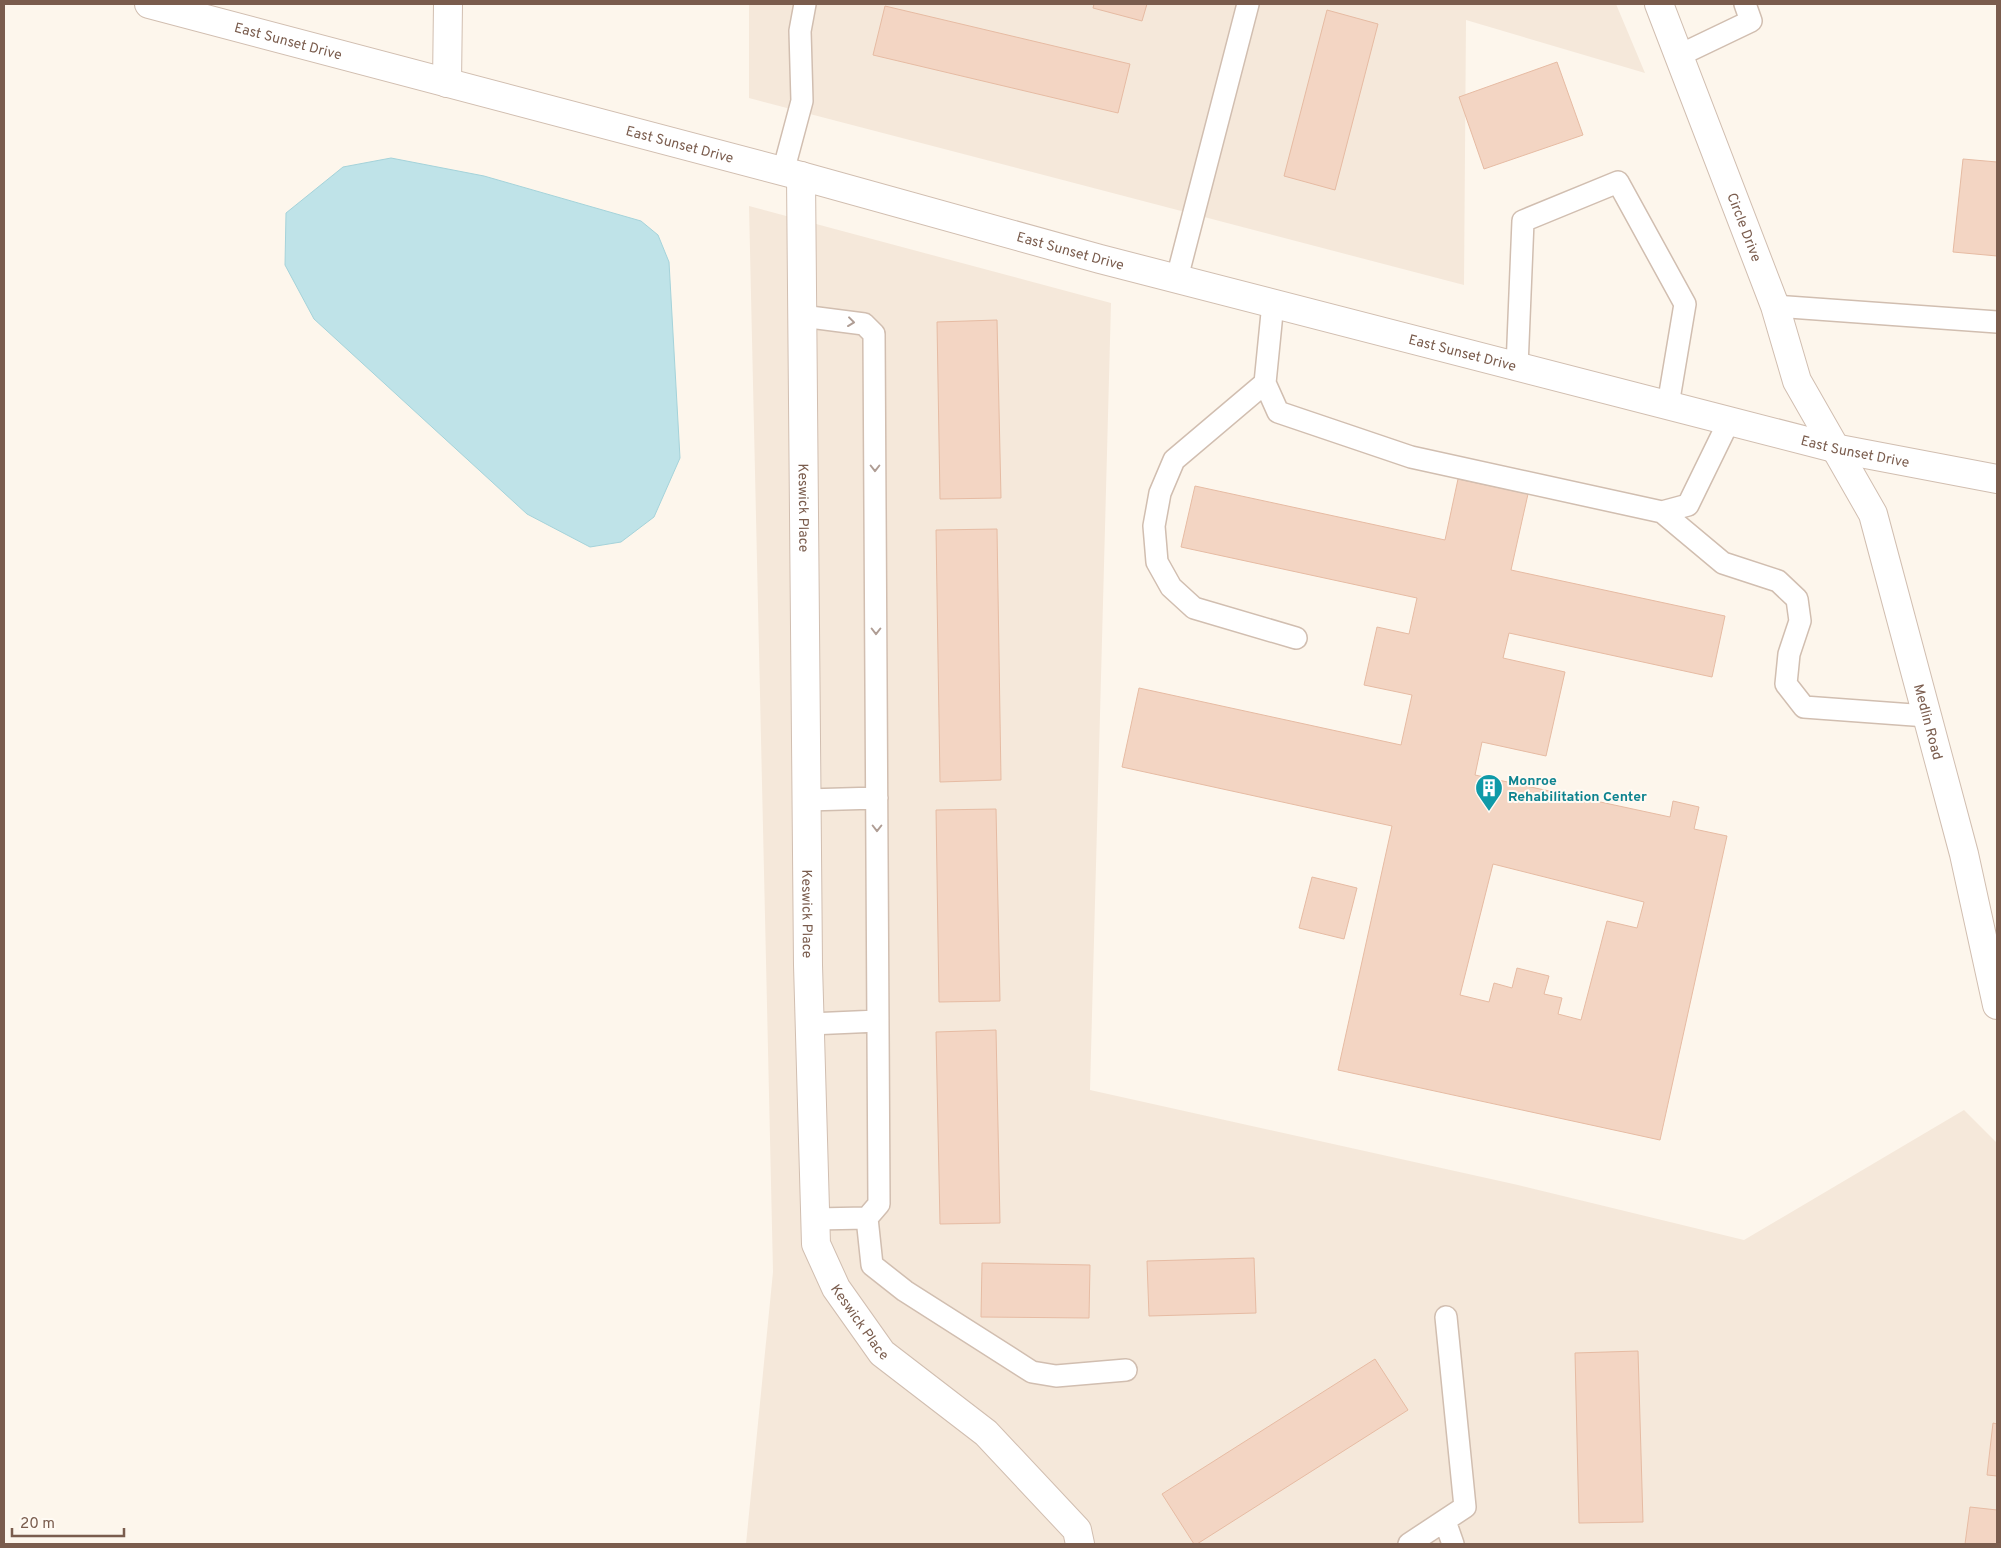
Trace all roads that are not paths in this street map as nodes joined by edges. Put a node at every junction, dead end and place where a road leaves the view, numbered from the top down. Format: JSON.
{"nodes":[{"id":1,"x":149,"y":4,"type":"edge"},
{"id":2,"x":448,"y":4,"type":"edge"},
{"id":3,"x":805,"y":4,"type":"edge"},
{"id":4,"x":1248,"y":4,"type":"edge"},
{"id":5,"x":1659,"y":4,"type":"edge"},
{"id":6,"x":1745,"y":4,"type":"edge"},
{"id":7,"x":1680,"y":55,"type":"junction"},
{"id":8,"x":447,"y":83,"type":"junction"},
{"id":9,"x":792,"y":174,"type":"junction"},
{"id":10,"x":1177,"y":278,"type":"junction"},
{"id":11,"x":1273,"y":303,"type":"junction"},
{"id":12,"x":1775,"y":306,"type":"junction"},
{"id":13,"x":802,"y":316,"type":"junction"},
{"id":14,"x":1997,"y":322,"type":"edge"},
{"id":15,"x":1518,"y":366,"type":"junction"},
{"id":16,"x":1265,"y":384,"type":"junction"},
{"id":17,"x":1668,"y":405,"type":"junction"},
{"id":18,"x":1729,"y":421,"type":"junction"},
{"id":19,"x":1834,"y":448,"type":"junction"},
{"id":20,"x":1997,"y":479,"type":"edge"},
{"id":21,"x":1662,"y":512,"type":"junction"},
{"id":22,"x":1296,"y":638,"type":"dead end"},
{"id":23,"x":1927,"y":716,"type":"junction"},
{"id":24,"x":877,"y":798,"type":"junction"},
{"id":25,"x":807,"y":800,"type":"junction"},
{"id":26,"x":1997,"y":1006,"type":"edge"},
{"id":27,"x":878,"y":1020,"type":"junction"},
{"id":28,"x":810,"y":1024,"type":"junction"},
{"id":29,"x":867,"y":1218,"type":"junction"},
{"id":30,"x":815,"y":1219,"type":"junction"},
{"id":31,"x":1446,"y":1317,"type":"dead end"},
{"id":32,"x":1126,"y":1370,"type":"dead end"},
{"id":33,"x":1444,"y":1521,"type":"junction"},
{"id":34,"x":1080,"y":1544,"type":"edge"},
{"id":35,"x":1408,"y":1544,"type":"edge"},
{"id":36,"x":1453,"y":1544,"type":"edge"}],
"edges":[{"from":1,"to":8,"type":"street","name":"East Sunset Drive"},
{"from":2,"to":8,"type":"street"},
{"from":3,"to":9,"type":"lane"},
{"from":4,"to":10,"type":"lane"},
{"from":5,"to":7,"type":"street","name":"Circle Drive"},
{"from":6,"to":7,"type":"lane"},
{"from":7,"to":12,"type":"street","name":"Circle Drive"},
{"from":8,"to":9,"type":"street","name":"East Sunset Drive"},
{"from":9,"to":10,"type":"street","name":"East Sunset Drive"},
{"from":9,"to":13,"type":"street","name":"Keswick Place"},
{"from":10,"to":11,"type":"street","name":"East Sunset Drive"},
{"from":11,"to":15,"type":"street","name":"East Sunset Drive"},
{"from":11,"to":16,"type":"lane"},
{"from":12,"to":14,"type":"lane"},
{"from":12,"to":19,"type":"street","name":"Circle Drive"},
{"from":13,"to":24,"type":"lane","one_way":true},
{"from":13,"to":25,"type":"street","name":"Keswick Place"},
{"from":15,"to":17,"type":"street","name":"East Sunset Drive"},
{"from":15,"to":17,"type":"lane"},
{"from":16,"to":21,"type":"lane"},
{"from":16,"to":22,"type":"lane"},
{"from":17,"to":18,"type":"street","name":"East Sunset Drive"},
{"from":18,"to":19,"type":"street","name":"East Sunset Drive"},
{"from":18,"to":21,"type":"lane"},
{"from":19,"to":20,"type":"street","name":"East Sunset Drive"},
{"from":19,"to":23,"type":"street","name":"Medlin Road"},
{"from":21,"to":23,"type":"lane"},
{"from":23,"to":26,"type":"street","name":"Medlin Road"},
{"from":24,"to":25,"type":"lane"},
{"from":24,"to":27,"type":"lane","one_way":true},
{"from":25,"to":28,"type":"street","name":"Keswick Place"},
{"from":27,"to":28,"type":"lane"},
{"from":27,"to":29,"type":"lane"},
{"from":28,"to":30,"type":"street","name":"Keswick Place"},
{"from":29,"to":30,"type":"lane"},
{"from":29,"to":32,"type":"lane"},
{"from":30,"to":34,"type":"street","name":"Keswick Place"},
{"from":31,"to":33,"type":"lane"},
{"from":33,"to":35,"type":"lane"},
{"from":33,"to":36,"type":"lane"}]}
